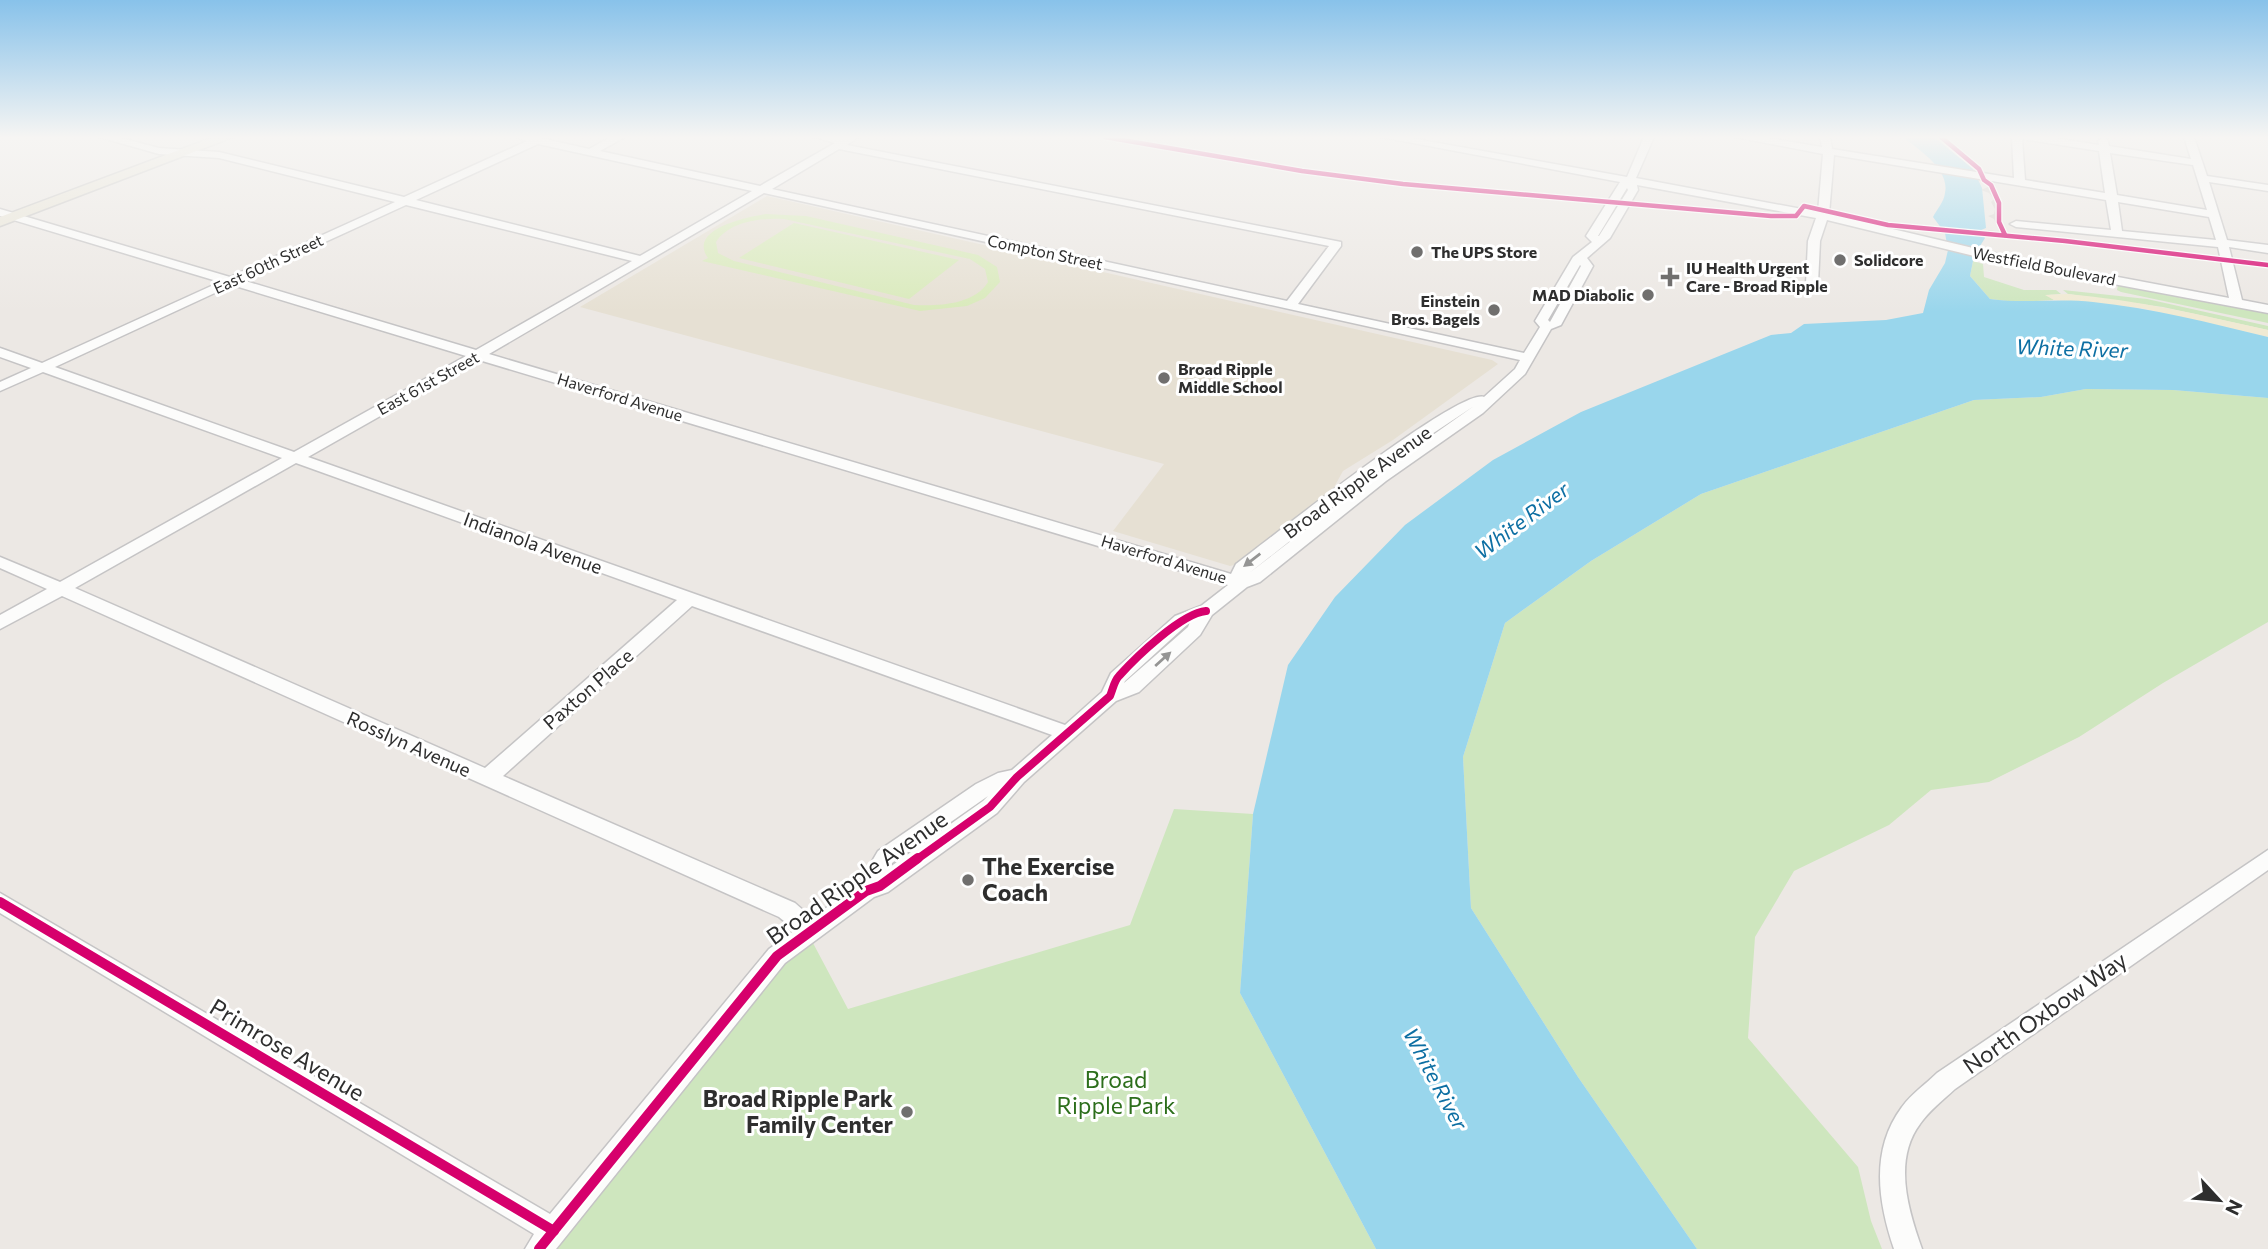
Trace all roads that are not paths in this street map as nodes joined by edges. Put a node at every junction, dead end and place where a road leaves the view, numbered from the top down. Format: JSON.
{"nodes":[{"id":1,"x":71,"y":195,"type":"edge"},
{"id":2,"x":382,"y":195,"type":"edge"},
{"id":3,"x":417,"y":195,"type":"edge"},
{"id":4,"x":755,"y":195,"type":"edge"},
{"id":5,"x":788,"y":195,"type":"edge"},
{"id":6,"x":1103,"y":195,"type":"edge"},
{"id":7,"x":1617,"y":195,"type":"edge"},
{"id":8,"x":1711,"y":195,"type":"edge"},
{"id":9,"x":1825,"y":195,"type":"edge"},
{"id":10,"x":2099,"y":195,"type":"edge"},
{"id":11,"x":2207,"y":195,"type":"edge"},
{"id":12,"x":2110,"y":197,"type":"junction"},
{"id":13,"x":405,"y":201,"type":"junction"},
{"id":14,"x":0,"y":212,"type":"edge"},
{"id":15,"x":2213,"y":214,"type":"junction"},
{"id":16,"x":1823,"y":215,"type":"junction"},
{"id":17,"x":16,"y":216,"type":"junction"},
{"id":18,"x":0,"y":222,"type":"edge"},
{"id":19,"x":2016,"y":224,"type":"dead end"},
{"id":20,"x":2116,"y":234,"type":"junction"},
{"id":21,"x":2223,"y":244,"type":"junction"},
{"id":22,"x":2268,"y":249,"type":"edge"},
{"id":23,"x":645,"y":260,"type":"junction"},
{"id":24,"x":231,"y":281,"type":"junction"},
{"id":25,"x":1812,"y":284,"type":"dead end"},
{"id":26,"x":2236,"y":303,"type":"junction"},
{"id":27,"x":1290,"y":306,"type":"junction"},
{"id":28,"x":2268,"y":309,"type":"edge"},
{"id":29,"x":0,"y":352,"type":"edge"},
{"id":30,"x":478,"y":355,"type":"junction"},
{"id":31,"x":1528,"y":358,"type":"junction"},
{"id":32,"x":42,"y":367,"type":"junction"},
{"id":33,"x":0,"y":387,"type":"edge"},
{"id":34,"x":295,"y":458,"type":"junction"},
{"id":35,"x":0,"y":562,"type":"edge"},
{"id":36,"x":1241,"y":583,"type":"junction"},
{"id":37,"x":60,"y":589,"type":"junction"},
{"id":38,"x":689,"y":599,"type":"junction"},
{"id":39,"x":0,"y":623,"type":"edge"},
{"id":40,"x":1067,"y":733,"type":"junction"},
{"id":41,"x":486,"y":778,"type":"junction"},
{"id":42,"x":2268,"y":859,"type":"edge"},
{"id":43,"x":0,"y":902,"type":"edge"},
{"id":44,"x":813,"y":932,"type":"junction"},
{"id":45,"x":546,"y":1240,"type":"edge"},
{"id":46,"x":1908,"y":1249,"type":"edge"}],
"edges":[{"from":1,"to":17,"type":"main road"},
{"from":2,"to":13,"type":"street"},
{"from":3,"to":13,"type":"street","name":"East 60th Street"},
{"from":4,"to":23,"type":"street","name":"East 61st Street"},
{"from":5,"to":27,"type":"street","name":"Compton Street"},
{"from":6,"to":27,"type":"street"},
{"from":7,"to":31,"type":"street","name":"Broad Ripple Avenue"},
{"from":8,"to":16,"type":"street","name":"Westfield Boulevard"},
{"from":9,"to":16,"type":"street"},
{"from":10,"to":12,"type":"street"},
{"from":11,"to":15,"type":"street"},
{"from":12,"to":15,"type":"street"},
{"from":12,"to":20,"type":"street"},
{"from":13,"to":23,"type":"street"},
{"from":13,"to":24,"type":"street","name":"East 60th Street"},
{"from":14,"to":17,"type":"street","name":"Haverford Avenue"},
{"from":15,"to":21,"type":"street"},
{"from":16,"to":25,"type":"street"},
{"from":16,"to":26,"type":"street","name":"Westfield Boulevard"},
{"from":17,"to":18,"type":"main road"},
{"from":17,"to":24,"type":"street","name":"Haverford Avenue"},
{"from":19,"to":20,"type":"street"},
{"from":20,"to":21,"type":"street"},
{"from":21,"to":22,"type":"street"},
{"from":21,"to":26,"type":"street"},
{"from":23,"to":30,"type":"street","name":"East 61st Street"},
{"from":24,"to":30,"type":"street","name":"Haverford Avenue"},
{"from":24,"to":32,"type":"street","name":"East 60th Street"},
{"from":26,"to":28,"type":"street","name":"Westfield Boulevard"},
{"from":27,"to":31,"type":"street","name":"Compton Street"},
{"from":29,"to":32,"type":"street","name":"Indianola Avenue"},
{"from":30,"to":34,"type":"street","name":"East 61st Street"},
{"from":30,"to":36,"type":"street","name":"Haverford Avenue"},
{"from":31,"to":36,"type":"street","name":"Broad Ripple Avenue"},
{"from":32,"to":33,"type":"street","name":"East 60th Street"},
{"from":32,"to":34,"type":"street","name":"Indianola Avenue"},
{"from":34,"to":37,"type":"street","name":"East 61st Street"},
{"from":34,"to":38,"type":"street","name":"Indianola Avenue"},
{"from":35,"to":37,"type":"street","name":"Rosslyn Avenue"},
{"from":36,"to":40,"type":"street","name":"Broad Ripple Avenue"},
{"from":37,"to":39,"type":"street","name":"East 61st Street"},
{"from":37,"to":41,"type":"street","name":"Rosslyn Avenue"},
{"from":38,"to":40,"type":"street","name":"Indianola Avenue"},
{"from":38,"to":41,"type":"street","name":"Paxton Place"},
{"from":40,"to":44,"type":"street","name":"Broad Ripple Avenue"},
{"from":41,"to":44,"type":"street","name":"Rosslyn Avenue"},
{"from":42,"to":46,"type":"street","name":"North Oxbow Way"},
{"from":43,"to":45,"type":"street","name":"Primrose Avenue"},
{"from":44,"to":45,"type":"street","name":"Broad Ripple Avenue"}]}
